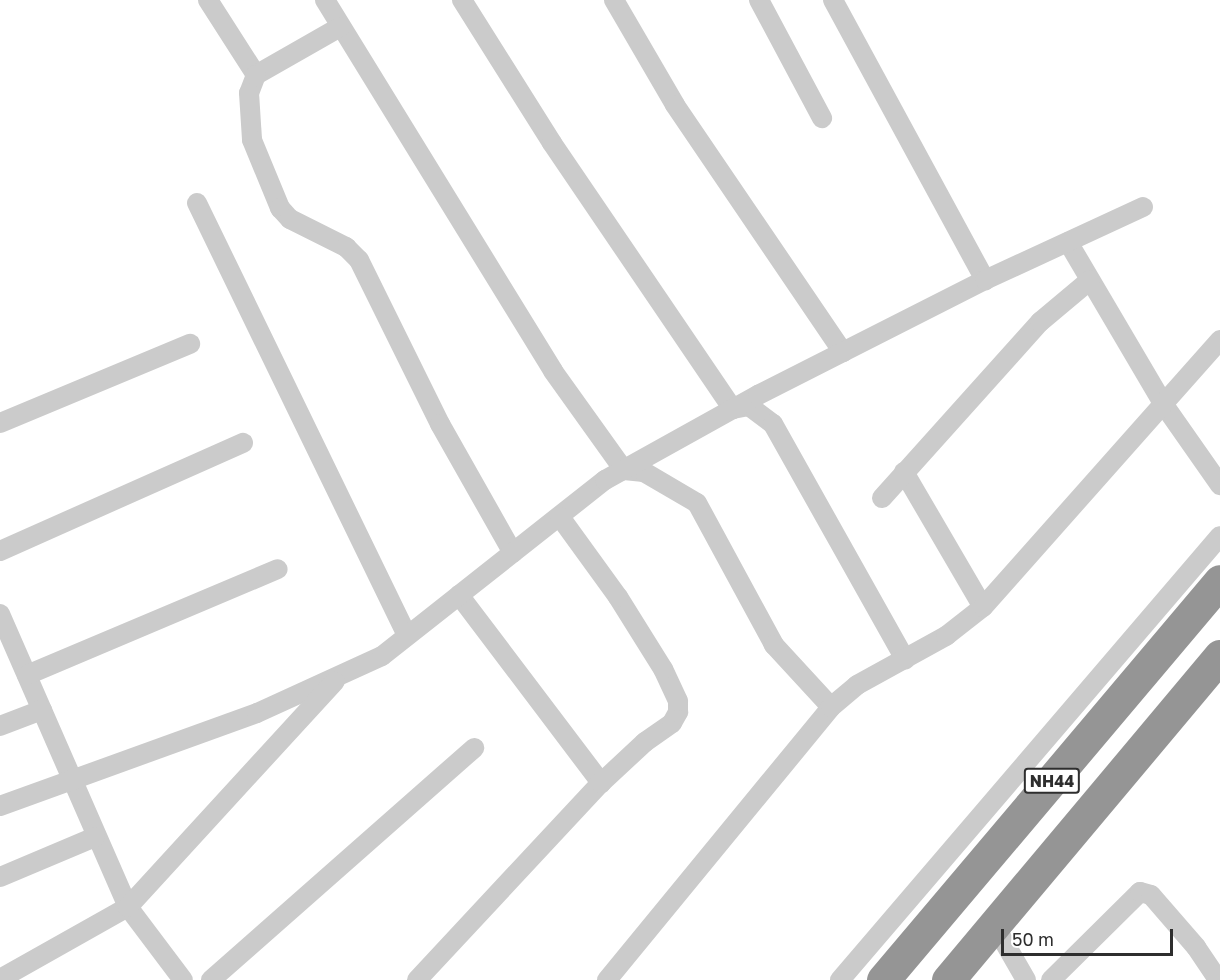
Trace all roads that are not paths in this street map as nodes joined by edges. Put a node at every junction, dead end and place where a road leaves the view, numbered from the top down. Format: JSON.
{"nodes":[{"id":1,"x":207,"y":0,"type":"edge"},
{"id":2,"x":325,"y":0,"type":"edge"},
{"id":3,"x":462,"y":0,"type":"edge"},
{"id":4,"x":614,"y":0,"type":"edge"},
{"id":5,"x":759,"y":0,"type":"edge"},
{"id":6,"x":833,"y":0,"type":"edge"},
{"id":7,"x":340,"y":27,"type":"junction"},
{"id":8,"x":256,"y":75,"type":"junction"},
{"id":9,"x":822,"y":118,"type":"dead end"},
{"id":10,"x":196,"y":203,"type":"dead end"},
{"id":11,"x":1143,"y":207,"type":"dead end"},
{"id":12,"x":1068,"y":242,"type":"junction"},
{"id":13,"x":985,"y":280,"type":"junction"},
{"id":14,"x":1090,"y":280,"type":"junction"},
{"id":15,"x":1220,"y":340,"type":"edge"},
{"id":16,"x":190,"y":344,"type":"dead end"},
{"id":17,"x":843,"y":352,"type":"junction"},
{"id":18,"x":1164,"y":405,"type":"junction"},
{"id":19,"x":733,"y":409,"type":"junction"},
{"id":20,"x":0,"y":423,"type":"edge"},
{"id":21,"x":243,"y":444,"type":"dead end"},
{"id":22,"x":624,"y":470,"type":"junction"},
{"id":23,"x":904,"y":472,"type":"junction"},
{"id":24,"x":1220,"y":485,"type":"edge"},
{"id":25,"x":882,"y":498,"type":"dead end"},
{"id":26,"x":560,"y":517,"type":"junction"},
{"id":27,"x":1220,"y":536,"type":"edge"},
{"id":28,"x":0,"y":551,"type":"edge"},
{"id":29,"x":513,"y":553,"type":"junction"},
{"id":30,"x":278,"y":569,"type":"dead end"},
{"id":31,"x":1220,"y":581,"type":"edge"},
{"id":32,"x":459,"y":596,"type":"junction"},
{"id":33,"x":983,"y":608,"type":"junction"},
{"id":34,"x":0,"y":614,"type":"edge"},
{"id":35,"x":407,"y":636,"type":"junction"},
{"id":36,"x":1220,"y":656,"type":"edge"},
{"id":37,"x":905,"y":659,"type":"junction"},
{"id":38,"x":27,"y":675,"type":"junction"},
{"id":39,"x":340,"y":675,"type":"junction"},
{"id":40,"x":1220,"y":682,"type":"edge"},
{"id":41,"x":831,"y":707,"type":"junction"},
{"id":42,"x":42,"y":710,"type":"junction"},
{"id":43,"x":0,"y":726,"type":"edge"},
{"id":44,"x":474,"y":748,"type":"dead end"},
{"id":45,"x":72,"y":780,"type":"junction"},
{"id":46,"x":601,"y":783,"type":"junction"},
{"id":47,"x":0,"y":806,"type":"edge"},
{"id":48,"x":95,"y":837,"type":"junction"},
{"id":49,"x":0,"y":877,"type":"edge"},
{"id":50,"x":128,"y":907,"type":"junction"},
{"id":51,"x":999,"y":933,"type":"junction"},
{"id":52,"x":1059,"y":977,"type":"edge"},
{"id":53,"x":0,"y":978,"type":"edge"},
{"id":54,"x":215,"y":979,"type":"edge"},
{"id":55,"x":183,"y":980,"type":"edge"},
{"id":56,"x":417,"y":980,"type":"edge"},
{"id":57,"x":607,"y":980,"type":"edge"},
{"id":58,"x":840,"y":980,"type":"edge"},
{"id":59,"x":883,"y":980,"type":"edge"},
{"id":60,"x":948,"y":980,"type":"edge"},
{"id":61,"x":966,"y":980,"type":"edge"},
{"id":62,"x":1026,"y":980,"type":"edge"},
{"id":63,"x":1218,"y":980,"type":"edge"}],
"edges":[{"from":1,"to":8,"type":"street"},
{"from":2,"to":7,"type":"street"},
{"from":3,"to":19,"type":"street"},
{"from":4,"to":17,"type":"street"},
{"from":5,"to":9,"type":"street"},
{"from":6,"to":13,"type":"street"},
{"from":7,"to":8,"type":"street"},
{"from":7,"to":22,"type":"street"},
{"from":8,"to":29,"type":"street"},
{"from":10,"to":35,"type":"street"},
{"from":11,"to":12,"type":"street"},
{"from":12,"to":13,"type":"street"},
{"from":12,"to":14,"type":"street"},
{"from":13,"to":17,"type":"street"},
{"from":14,"to":18,"type":"street"},
{"from":14,"to":23,"type":"street"},
{"from":15,"to":18,"type":"street"},
{"from":16,"to":20,"type":"street"},
{"from":17,"to":19,"type":"street"},
{"from":18,"to":24,"type":"street"},
{"from":18,"to":33,"type":"street"},
{"from":19,"to":22,"type":"street"},
{"from":19,"to":37,"type":"street"},
{"from":21,"to":28,"type":"street"},
{"from":22,"to":26,"type":"street"},
{"from":22,"to":41,"type":"street"},
{"from":23,"to":25,"type":"street"},
{"from":23,"to":33,"type":"street"},
{"from":26,"to":29,"type":"street"},
{"from":26,"to":46,"type":"street"},
{"from":27,"to":58,"type":"street"},
{"from":29,"to":32,"type":"street"},
{"from":30,"to":38,"type":"street"},
{"from":31,"to":59,"type":"highway","number":"NH44"},
{"from":32,"to":35,"type":"street"},
{"from":32,"to":46,"type":"street"},
{"from":33,"to":37,"type":"street"},
{"from":34,"to":38,"type":"street"},
{"from":35,"to":39,"type":"street"},
{"from":36,"to":51,"type":"highway","number":"NH44"},
{"from":37,"to":41,"type":"street"},
{"from":38,"to":42,"type":"street"},
{"from":39,"to":45,"type":"street"},
{"from":39,"to":50,"type":"street"},
{"from":40,"to":51,"type":"street"},
{"from":41,"to":57,"type":"street"},
{"from":42,"to":43,"type":"street"},
{"from":42,"to":45,"type":"street"},
{"from":44,"to":54,"type":"street"},
{"from":45,"to":47,"type":"street"},
{"from":45,"to":48,"type":"street"},
{"from":46,"to":56,"type":"street"},
{"from":48,"to":49,"type":"street"},
{"from":48,"to":50,"type":"street"},
{"from":50,"to":53,"type":"street"},
{"from":50,"to":55,"type":"street"},
{"from":51,"to":60,"type":"highway","number":"NH44"},
{"from":51,"to":61,"type":"street"},
{"from":51,"to":62,"type":"street"},
{"from":52,"to":63,"type":"street"}]}
